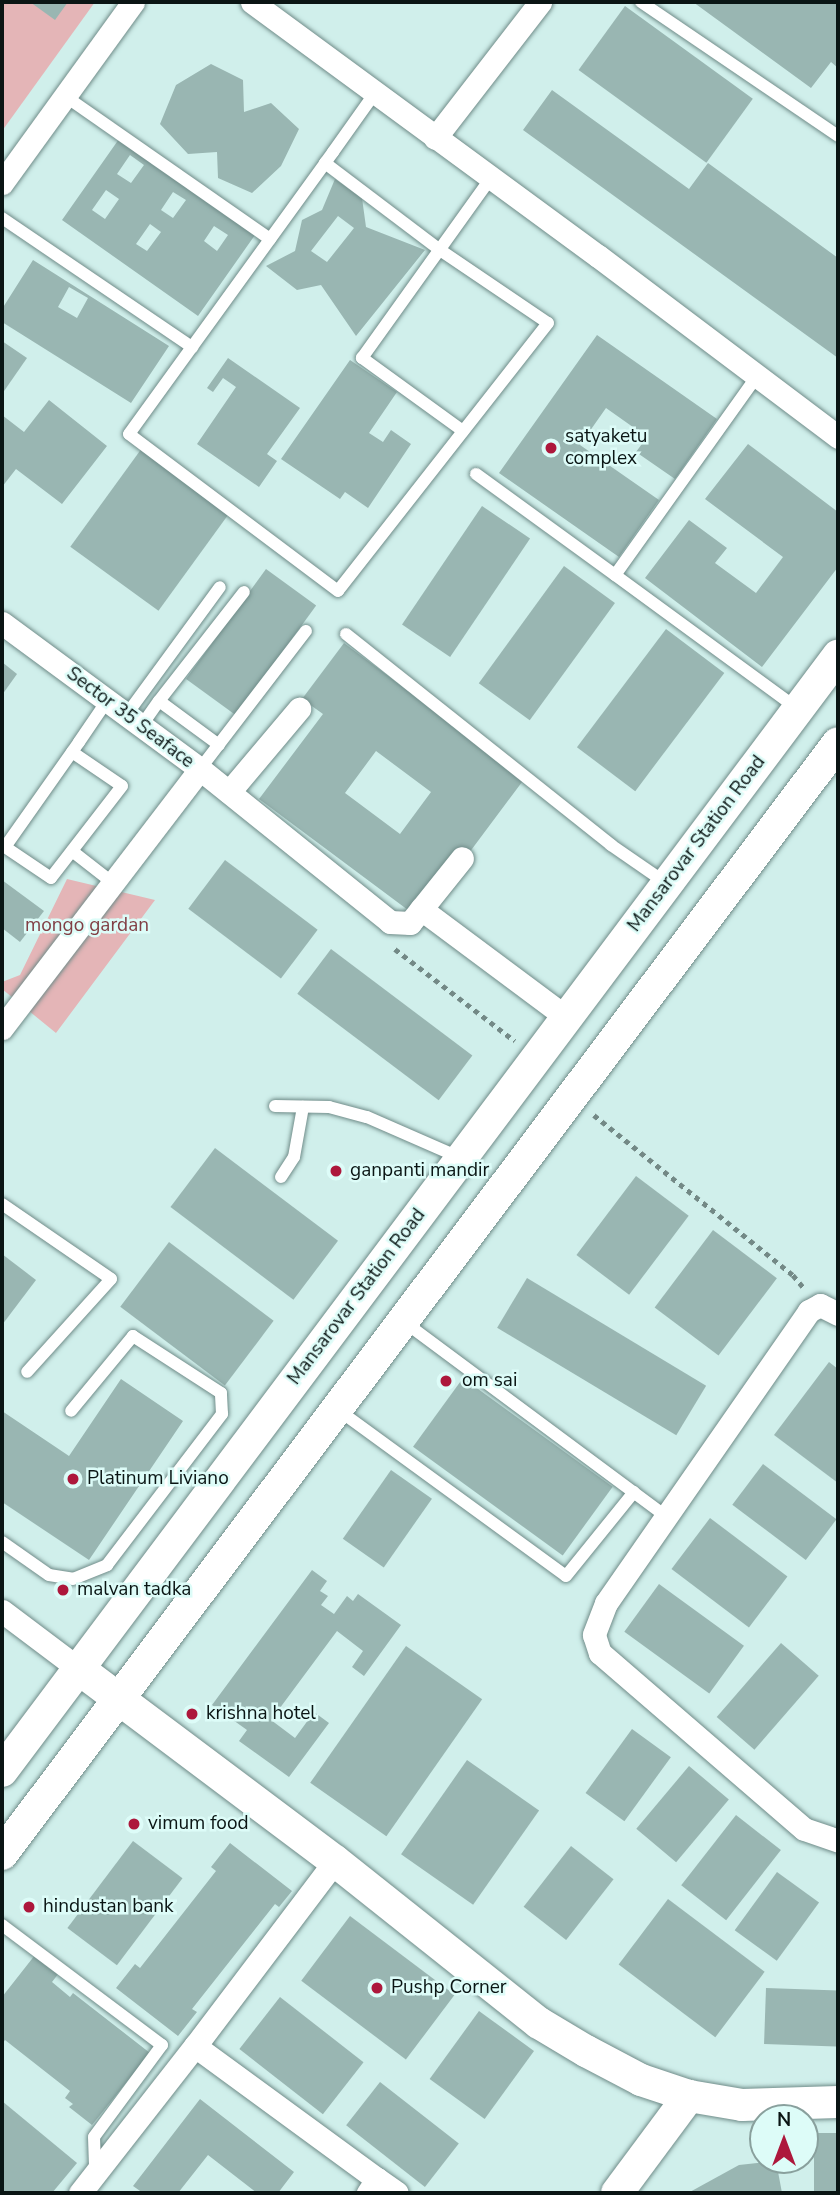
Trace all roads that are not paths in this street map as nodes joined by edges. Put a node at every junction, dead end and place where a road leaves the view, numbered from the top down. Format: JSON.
{"nodes":[{"id":1,"x":133,"y":2,"type":"edge"},
{"id":2,"x":252,"y":2,"type":"edge"},
{"id":3,"x":540,"y":2,"type":"edge"},
{"id":4,"x":641,"y":2,"type":"edge"},
{"id":5,"x":375,"y":93,"type":"junction"},
{"id":6,"x":65,"y":96,"type":"junction"},
{"id":7,"x":838,"y":136,"type":"edge"},
{"id":8,"x":435,"y":138,"type":"junction"},
{"id":9,"x":325,"y":163,"type":"junction"},
{"id":10,"x":491,"y":178,"type":"junction"},
{"id":11,"x":2,"y":183,"type":"edge"},
{"id":12,"x":2,"y":218,"type":"edge"},
{"id":13,"x":270,"y":239,"type":"junction"},
{"id":14,"x":440,"y":250,"type":"junction"},
{"id":15,"x":192,"y":347,"type":"junction"},
{"id":16,"x":757,"y":376,"type":"junction"},
{"id":17,"x":463,"y":430,"type":"junction"},
{"id":18,"x":838,"y":437,"type":"edge"},
{"id":19,"x":476,"y":474,"type":"dead end"},
{"id":20,"x":615,"y":575,"type":"junction"},
{"id":21,"x":220,"y":587,"type":"dead end"},
{"id":22,"x":244,"y":592,"type":"dead end"},
{"id":23,"x":2,"y":623,"type":"edge"},
{"id":24,"x":306,"y":631,"type":"dead end"},
{"id":25,"x":346,"y":634,"type":"dead end"},
{"id":26,"x":838,"y":656,"type":"edge"},
{"id":27,"x":107,"y":701,"type":"junction"},
{"id":28,"x":159,"y":701,"type":"junction"},
{"id":29,"x":299,"y":709,"type":"dead end"},
{"id":30,"x":799,"y":709,"type":"junction"},
{"id":31,"x":134,"y":720,"type":"junction"},
{"id":32,"x":838,"y":743,"type":"edge"},
{"id":33,"x":219,"y":745,"type":"junction"},
{"id":34,"x":72,"y":752,"type":"junction"},
{"id":35,"x":200,"y":769,"type":"junction"},
{"id":36,"x":229,"y":792,"type":"junction"},
{"id":37,"x":72,"y":851,"type":"junction"},
{"id":38,"x":462,"y":858,"type":"dead end"},
{"id":39,"x":113,"y":883,"type":"junction"},
{"id":40,"x":667,"y":884,"type":"junction"},
{"id":41,"x":421,"y":909,"type":"junction"},
{"id":42,"x":8,"y":1003,"type":"edge"},
{"id":43,"x":567,"y":1018,"type":"junction"},
{"id":44,"x":2,"y":1028,"type":"edge"},
{"id":45,"x":537,"y":1057,"type":"junction"},
{"id":46,"x":575,"y":1093,"type":"junction"},
{"id":47,"x":275,"y":1107,"type":"dead end"},
{"id":48,"x":303,"y":1107,"type":"junction"},
{"id":49,"x":461,"y":1158,"type":"junction"},
{"id":50,"x":281,"y":1177,"type":"dead end"},
{"id":51,"x":2,"y":1204,"type":"edge"},
{"id":52,"x":838,"y":1314,"type":"edge"},
{"id":53,"x":403,"y":1321,"type":"junction"},
{"id":54,"x":27,"y":1372,"type":"dead end"},
{"id":55,"x":337,"y":1409,"type":"junction"},
{"id":56,"x":71,"y":1411,"type":"dead end"},
{"id":57,"x":634,"y":1492,"type":"junction"},
{"id":58,"x":666,"y":1517,"type":"junction"},
{"id":59,"x":2,"y":1542,"type":"edge"},
{"id":60,"x":2,"y":1611,"type":"edge"},
{"id":61,"x":79,"y":1669,"type":"junction"},
{"id":62,"x":119,"y":1699,"type":"junction"},
{"id":63,"x":2,"y":1771,"type":"edge"},
{"id":64,"x":838,"y":1841,"type":"edge"},
{"id":65,"x":2,"y":1854,"type":"edge"},
{"id":66,"x":335,"y":1861,"type":"junction"},
{"id":67,"x":2,"y":1924,"type":"edge"},
{"id":68,"x":195,"y":2046,"type":"junction"},
{"id":69,"x":689,"y":2096,"type":"junction"},
{"id":70,"x":838,"y":2102,"type":"edge"},
{"id":71,"x":95,"y":2174,"type":"junction"},
{"id":72,"x":373,"y":2186,"type":"edge"},
{"id":73,"x":80,"y":2193,"type":"edge"},
{"id":74,"x":397,"y":2193,"type":"edge"},
{"id":75,"x":617,"y":2193,"type":"edge"}],
"edges":[{"from":1,"to":6,"type":"street"},
{"from":2,"to":5,"type":"street"},
{"from":3,"to":8,"type":"street"},
{"from":4,"to":7,"type":"lane"},
{"from":5,"to":8,"type":"street"},
{"from":5,"to":9,"type":"lane"},
{"from":6,"to":11,"type":"street"},
{"from":6,"to":13,"type":"lane"},
{"from":8,"to":10,"type":"street"},
{"from":9,"to":13,"type":"lane"},
{"from":9,"to":14,"type":"lane"},
{"from":10,"to":14,"type":"lane"},
{"from":10,"to":16,"type":"street"},
{"from":12,"to":15,"type":"lane"},
{"from":13,"to":15,"type":"lane"},
{"from":14,"to":17,"type":"lane"},
{"from":14,"to":17,"type":"lane"},
{"from":15,"to":17,"type":"lane"},
{"from":16,"to":18,"type":"street"},
{"from":16,"to":20,"type":"lane"},
{"from":19,"to":20,"type":"lane"},
{"from":20,"to":30,"type":"lane"},
{"from":21,"to":31,"type":"lane"},
{"from":22,"to":28,"type":"lane"},
{"from":23,"to":27,"type":"street","name":"Sector 35 Seaface"},
{"from":24,"to":33,"type":"lane"},
{"from":25,"to":40,"type":"lane"},
{"from":26,"to":30,"type":"main road","name":"Mansarovar Station Road"},
{"from":27,"to":31,"type":"street","name":"Sector 35 Seaface"},
{"from":27,"to":34,"type":"lane"},
{"from":28,"to":31,"type":"lane"},
{"from":28,"to":33,"type":"lane"},
{"from":29,"to":36,"type":"street"},
{"from":30,"to":40,"type":"main road","name":"Mansarovar Station Road"},
{"from":31,"to":35,"type":"street","name":"Sector 35 Seaface"},
{"from":32,"to":46,"type":"main road"},
{"from":33,"to":35,"type":"lane"},
{"from":34,"to":37,"type":"lane"},
{"from":34,"to":37,"type":"lane"},
{"from":35,"to":36,"type":"street"},
{"from":35,"to":39,"type":"street","name":"Sector 35 Seaface"},
{"from":36,"to":41,"type":"street"},
{"from":37,"to":39,"type":"lane"},
{"from":38,"to":41,"type":"street"},
{"from":39,"to":42,"type":"street","name":"Sector 35 Seaface"},
{"from":40,"to":43,"type":"main road","name":"Mansarovar Station Road"},
{"from":41,"to":43,"type":"street"},
{"from":42,"to":44,"type":"street","name":"Sector 35 Seaface"},
{"from":43,"to":45,"type":"main road","name":"Mansarovar Station Road"},
{"from":45,"to":46,"type":"main road"},
{"from":45,"to":49,"type":"main road","name":"Mansarovar Station Road"},
{"from":46,"to":53,"type":"main road"},
{"from":47,"to":48,"type":"lane"},
{"from":48,"to":49,"type":"lane"},
{"from":48,"to":50,"type":"lane"},
{"from":49,"to":61,"type":"main road","name":"Mansarovar Station Road"},
{"from":51,"to":54,"type":"lane"},
{"from":52,"to":58,"type":"street"},
{"from":53,"to":55,"type":"main road"},
{"from":53,"to":57,"type":"lane"},
{"from":55,"to":57,"type":"lane"},
{"from":55,"to":62,"type":"main road"},
{"from":56,"to":59,"type":"lane"},
{"from":57,"to":58,"type":"lane"},
{"from":58,"to":64,"type":"street"},
{"from":60,"to":61,"type":"street"},
{"from":61,"to":62,"type":"main road"},
{"from":61,"to":63,"type":"main road","name":"Mansarovar Station Road"},
{"from":62,"to":65,"type":"main road"},
{"from":62,"to":66,"type":"main road"},
{"from":66,"to":68,"type":"street"},
{"from":66,"to":69,"type":"main road"},
{"from":67,"to":71,"type":"lane"},
{"from":68,"to":71,"type":"street"},
{"from":68,"to":72,"type":"street"},
{"from":69,"to":70,"type":"main road"},
{"from":69,"to":75,"type":"main road"},
{"from":71,"to":73,"type":"street"},
{"from":72,"to":74,"type":"street"}]}
